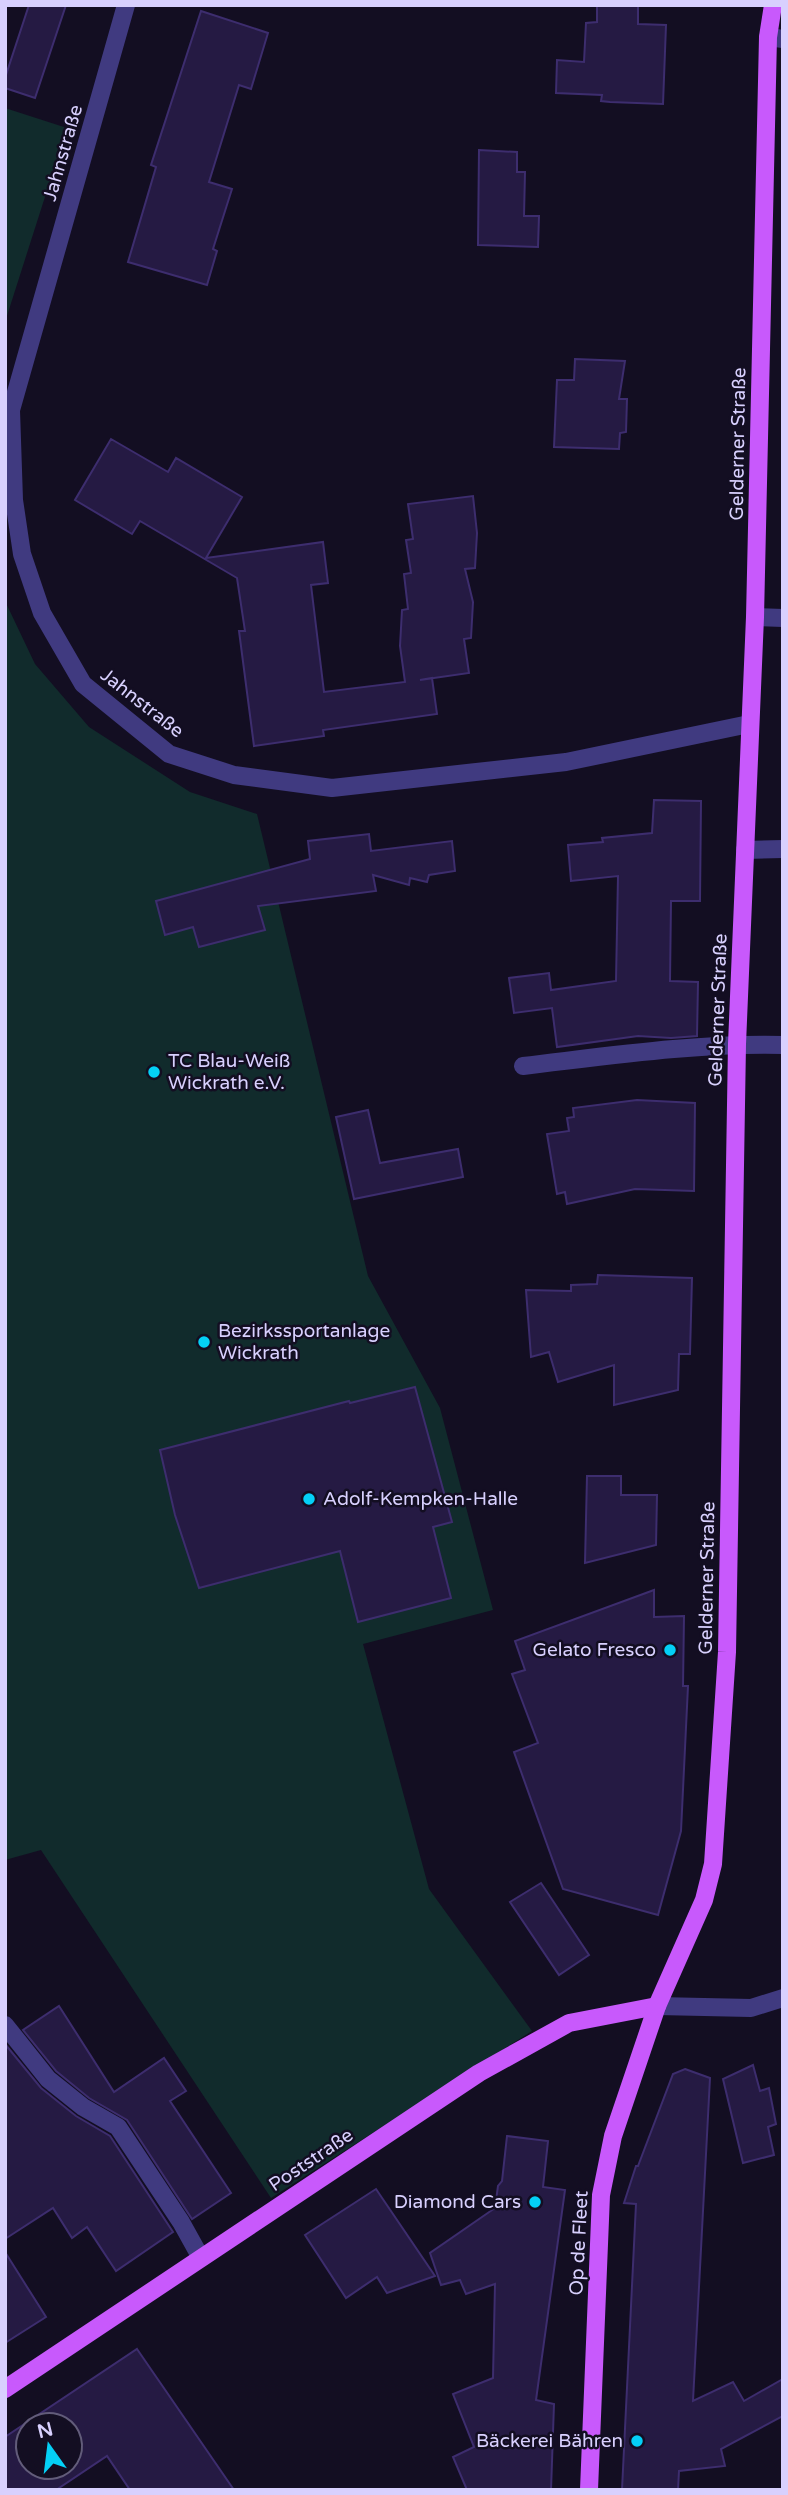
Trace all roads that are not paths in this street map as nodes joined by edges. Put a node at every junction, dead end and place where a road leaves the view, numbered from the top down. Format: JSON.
{"nodes":[{"id":1,"x":127,"y":5,"type":"edge"},
{"id":2,"x":773,"y":5,"type":"edge"},
{"id":3,"x":775,"y":38,"type":"edge"},
{"id":4,"x":755,"y":617,"type":"junction"},
{"id":5,"x":783,"y":618,"type":"edge"},
{"id":6,"x":749,"y":724,"type":"junction"},
{"id":7,"x":783,"y":849,"type":"edge"},
{"id":8,"x":745,"y":850,"type":"junction"},
{"id":9,"x":737,"y":1044,"type":"junction"},
{"id":10,"x":783,"y":1045,"type":"edge"},
{"id":11,"x":523,"y":1066,"type":"dead end"},
{"id":12,"x":783,"y":1998,"type":"edge"},
{"id":13,"x":657,"y":2006,"type":"junction"},
{"id":14,"x":5,"y":2025,"type":"edge"},
{"id":15,"x":201,"y":2258,"type":"junction"},
{"id":16,"x":5,"y":2389,"type":"edge"},
{"id":17,"x":589,"y":2490,"type":"edge"}],
"edges":[{"from":1,"to":6,"type":"street","name":"Jahnstraße"},
{"from":2,"to":3,"type":"main road","name":"Gelderner Straße"},
{"from":3,"to":4,"type":"main road","name":"Gelderner Straße"},
{"from":4,"to":5,"type":"street"},
{"from":4,"to":6,"type":"main road","name":"Gelderner Straße"},
{"from":6,"to":8,"type":"main road","name":"Gelderner Straße"},
{"from":7,"to":8,"type":"street"},
{"from":8,"to":9,"type":"main road","name":"Gelderner Straße"},
{"from":9,"to":10,"type":"street"},
{"from":9,"to":11,"type":"street"},
{"from":9,"to":13,"type":"main road","name":"Gelderner Straße"},
{"from":12,"to":13,"type":"street"},
{"from":13,"to":15,"type":"main road","name":"Poststraße"},
{"from":13,"to":17,"type":"main road","name":"Op de Fleet"},
{"from":14,"to":15,"type":"street"},
{"from":15,"to":16,"type":"main road","name":"Poststraße"}]}
